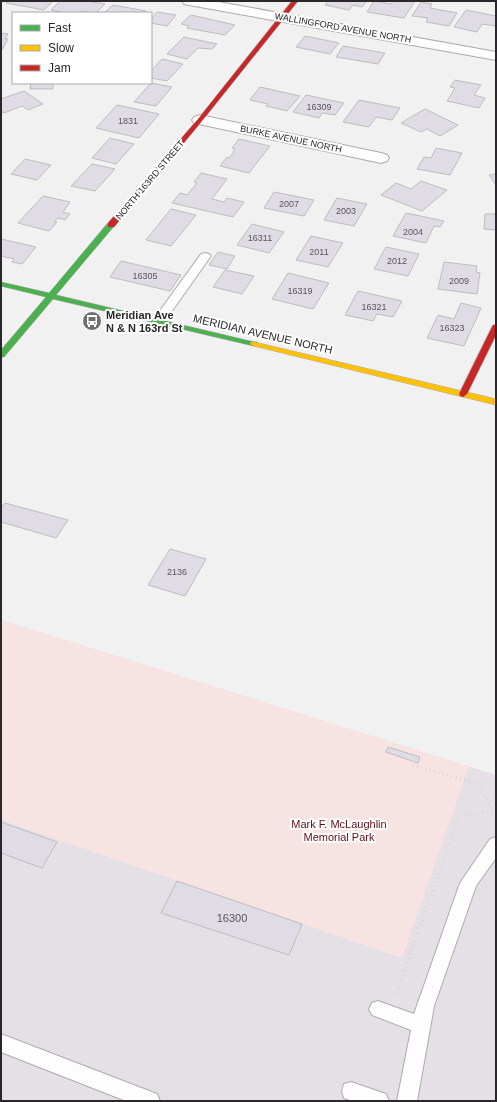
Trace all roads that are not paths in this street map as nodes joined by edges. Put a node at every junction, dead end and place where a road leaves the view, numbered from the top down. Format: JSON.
{"nodes":[{"id":1,"x":189,"y":1,"type":"edge"},
{"id":2,"x":295,"y":1,"type":"edge"},
{"id":3,"x":282,"y":18,"type":"junction"},
{"id":4,"x":496,"y":56,"type":"edge"},
{"id":5,"x":200,"y":120,"type":"junction"},
{"id":6,"x":382,"y":158,"type":"dead end"},
{"id":7,"x":205,"y":256,"type":"dead end"},
{"id":8,"x":1,"y":284,"type":"edge"},
{"id":9,"x":52,"y":297,"type":"junction"},
{"id":10,"x":158,"y":322,"type":"junction"},
{"id":11,"x":496,"y":327,"type":"edge"},
{"id":12,"x":1,"y":355,"type":"edge"},
{"id":13,"x":463,"y":394,"type":"junction"},
{"id":14,"x":496,"y":402,"type":"edge"},
{"id":15,"x":496,"y":844,"type":"edge"},
{"id":16,"x":384,"y":1012,"type":"road end"},
{"id":17,"x":422,"y":1025,"type":"junction"},
{"id":18,"x":1,"y":1043,"type":"edge"},
{"id":19,"x":351,"y":1091,"type":"dead end"},
{"id":20,"x":150,"y":1101,"type":"edge"},
{"id":21,"x":378,"y":1101,"type":"edge"},
{"id":22,"x":407,"y":1101,"type":"edge"}],
"edges":[{"from":1,"to":3,"type":"street","name":"WALLINGFORD AVENUE NORTH"},
{"from":2,"to":3,"type":"street","name":"NORTH 163RD STREET"},
{"from":3,"to":4,"type":"street","name":"WALLINGFORD AVENUE NORTH"},
{"from":3,"to":5,"type":"street","name":"NORTH 163RD STREET"},
{"from":5,"to":6,"type":"street","name":"BURKE AVENUE NORTH"},
{"from":5,"to":9,"type":"street","name":"NORTH 163RD STREET"},
{"from":7,"to":10,"type":"lane"},
{"from":8,"to":9,"type":"street","name":"MERIDIAN AVENUE NORTH"},
{"from":9,"to":10,"type":"street","name":"MERIDIAN AVENUE NORTH"},
{"from":9,"to":12,"type":"street","name":"NORTH 163RD STREET"},
{"from":10,"to":13,"type":"street","name":"MERIDIAN AVENUE NORTH"},
{"from":11,"to":13,"type":"street"},
{"from":13,"to":14,"type":"street","name":"MERIDIAN AVENUE NORTH"},
{"from":15,"to":17,"type":"lane"},
{"from":16,"to":17,"type":"lane"},
{"from":17,"to":22,"type":"lane"},
{"from":18,"to":20,"type":"lane"},
{"from":19,"to":21,"type":"lane"}]}
